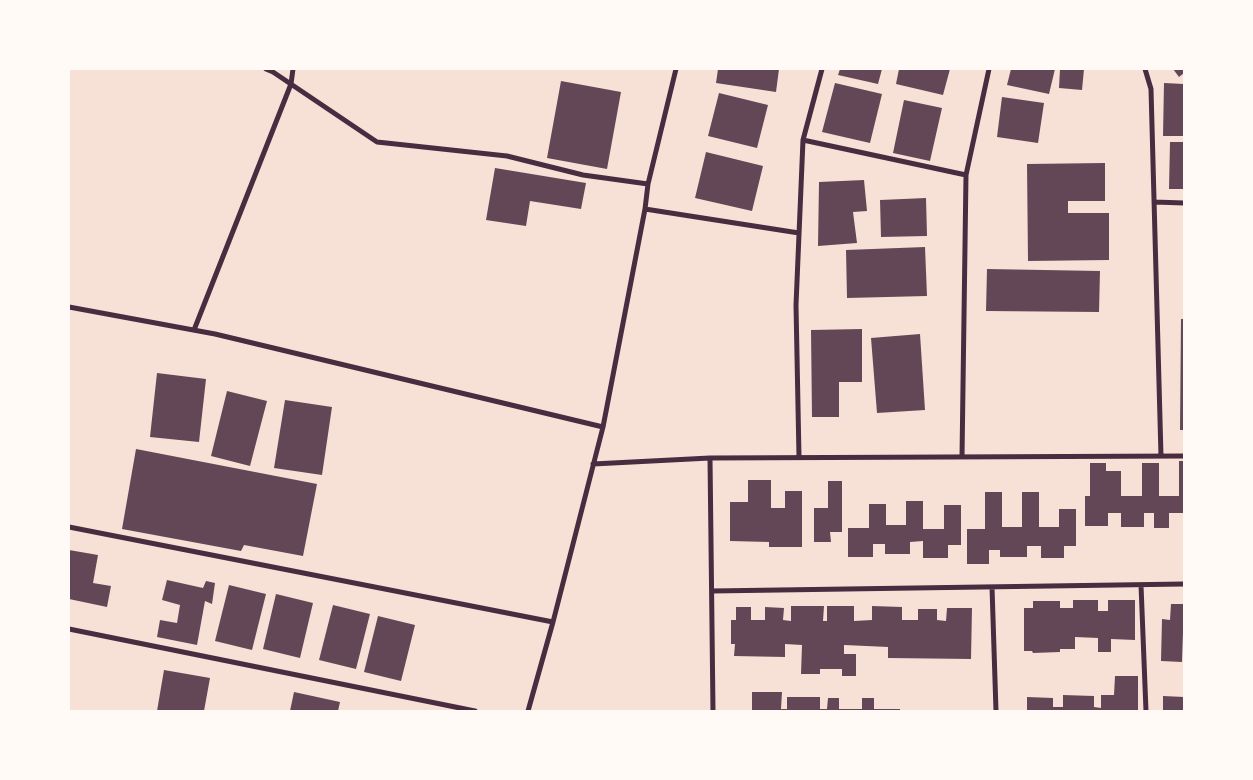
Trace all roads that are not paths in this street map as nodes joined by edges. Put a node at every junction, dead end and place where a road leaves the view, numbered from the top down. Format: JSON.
{"nodes":[{"id":1,"x":266,"y":69,"type":"edge"},
{"id":2,"x":293,"y":69,"type":"edge"},
{"id":3,"x":676,"y":69,"type":"edge"},
{"id":4,"x":822,"y":69,"type":"edge"},
{"id":5,"x":989,"y":69,"type":"edge"},
{"id":6,"x":1145,"y":69,"type":"edge"},
{"id":7,"x":291,"y":84,"type":"junction"},
{"id":8,"x":804,"y":140,"type":"junction"},
{"id":9,"x":966,"y":175,"type":"junction"},
{"id":10,"x":648,"y":184,"type":"junction"},
{"id":11,"x":1154,"y":202,"type":"junction"},
{"id":12,"x":1184,"y":203,"type":"edge"},
{"id":13,"x":645,"y":209,"type":"junction"},
{"id":14,"x":798,"y":233,"type":"junction"},
{"id":15,"x":69,"y":307,"type":"edge"},
{"id":16,"x":194,"y":330,"type":"junction"},
{"id":17,"x":603,"y":427,"type":"junction"},
{"id":18,"x":1161,"y":456,"type":"junction"},
{"id":19,"x":1184,"y":456,"type":"edge"},
{"id":20,"x":962,"y":457,"type":"junction"},
{"id":21,"x":710,"y":458,"type":"junction"},
{"id":22,"x":799,"y":458,"type":"junction"},
{"id":23,"x":593,"y":464,"type":"junction"},
{"id":24,"x":69,"y":527,"type":"edge"},
{"id":25,"x":1141,"y":584,"type":"junction"},
{"id":26,"x":1184,"y":584,"type":"edge"},
{"id":27,"x":992,"y":587,"type":"junction"},
{"id":28,"x":712,"y":591,"type":"junction"},
{"id":29,"x":553,"y":622,"type":"junction"},
{"id":30,"x":69,"y":630,"type":"edge"},
{"id":31,"x":475,"y":711,"type":"edge"},
{"id":32,"x":528,"y":711,"type":"edge"},
{"id":33,"x":713,"y":711,"type":"edge"},
{"id":34,"x":996,"y":711,"type":"edge"},
{"id":35,"x":1146,"y":711,"type":"edge"}],
"edges":[{"from":1,"to":7,"type":"street"},
{"from":2,"to":7,"type":"street"},
{"from":3,"to":10,"type":"street"},
{"from":4,"to":8,"type":"street"},
{"from":5,"to":9,"type":"street"},
{"from":6,"to":11,"type":"street"},
{"from":7,"to":10,"type":"street"},
{"from":7,"to":16,"type":"street"},
{"from":8,"to":9,"type":"street"},
{"from":8,"to":14,"type":"street"},
{"from":9,"to":20,"type":"street"},
{"from":10,"to":13,"type":"street"},
{"from":11,"to":12,"type":"street"},
{"from":11,"to":18,"type":"street"},
{"from":13,"to":14,"type":"street"},
{"from":13,"to":17,"type":"street"},
{"from":14,"to":22,"type":"street"},
{"from":15,"to":16,"type":"street"},
{"from":16,"to":17,"type":"street"},
{"from":17,"to":23,"type":"street"},
{"from":18,"to":19,"type":"street"},
{"from":18,"to":20,"type":"street"},
{"from":20,"to":22,"type":"street"},
{"from":21,"to":22,"type":"street"},
{"from":21,"to":23,"type":"street"},
{"from":21,"to":28,"type":"street"},
{"from":23,"to":29,"type":"street"},
{"from":24,"to":29,"type":"street"},
{"from":25,"to":26,"type":"street"},
{"from":25,"to":27,"type":"street"},
{"from":25,"to":35,"type":"street"},
{"from":27,"to":28,"type":"street"},
{"from":27,"to":34,"type":"street"},
{"from":28,"to":33,"type":"street"},
{"from":29,"to":32,"type":"street"},
{"from":30,"to":31,"type":"street"}]}
